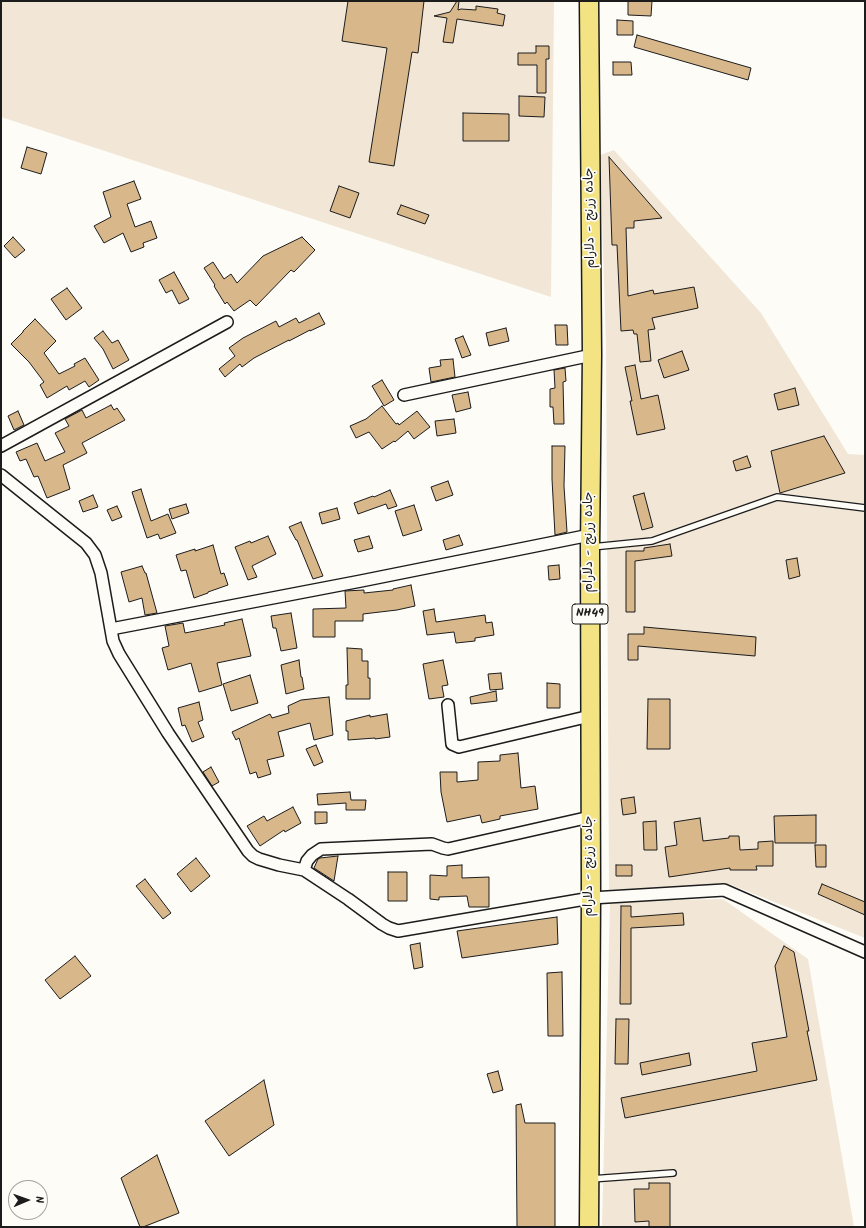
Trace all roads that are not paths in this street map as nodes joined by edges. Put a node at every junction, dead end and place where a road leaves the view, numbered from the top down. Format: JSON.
{"nodes":[{"id":1,"x":589,"y":1,"type":"edge"},
{"id":2,"x":227,"y":322,"type":"dead end"},
{"id":3,"x":592,"y":355,"type":"junction"},
{"id":4,"x":404,"y":395,"type":"dead end"},
{"id":5,"x":1,"y":446,"type":"edge"},
{"id":6,"x":1,"y":475,"type":"edge"},
{"id":7,"x":865,"y":508,"type":"edge"},
{"id":8,"x":590,"y":541,"type":"junction"},
{"id":9,"x":112,"y":629,"type":"junction"},
{"id":10,"x":448,"y":705,"type":"dead end"},
{"id":11,"x":590,"y":716,"type":"junction"},
{"id":12,"x":590,"y":817,"type":"junction"},
{"id":13,"x":304,"y":870,"type":"junction"},
{"id":14,"x":591,"y":898,"type":"junction"},
{"id":15,"x":865,"y":952,"type":"edge"},
{"id":16,"x":673,"y":1173,"type":"dead end"},
{"id":17,"x":589,"y":1180,"type":"junction"},
{"id":18,"x":589,"y":1227,"type":"edge"}],
"edges":[{"from":1,"to":3,"type":"highway","name":"جاده زرنج - دلارام","number":"NH49"},
{"from":2,"to":5,"type":"street"},
{"from":3,"to":4,"type":"street"},
{"from":3,"to":8,"type":"highway","name":"جاده زرنج - دلارام","number":"NH49"},
{"from":6,"to":9,"type":"street"},
{"from":7,"to":8,"type":"lane"},
{"from":8,"to":9,"type":"street"},
{"from":8,"to":11,"type":"highway","name":"جاده زرنج - دلارام","number":"NH49"},
{"from":9,"to":13,"type":"street"},
{"from":10,"to":11,"type":"street"},
{"from":11,"to":12,"type":"highway","name":"جاده زرنج - دلارام","number":"NH49"},
{"from":12,"to":13,"type":"street"},
{"from":12,"to":14,"type":"highway","name":"جاده زرنج - دلارام","number":"NH49"},
{"from":13,"to":14,"type":"street"},
{"from":14,"to":15,"type":"street"},
{"from":14,"to":17,"type":"highway","name":"جاده زرنج - دلارام","number":"NH49"},
{"from":16,"to":17,"type":"lane"},
{"from":17,"to":18,"type":"highway","name":"جاده زرنج - دلارام","number":"NH49"}]}
